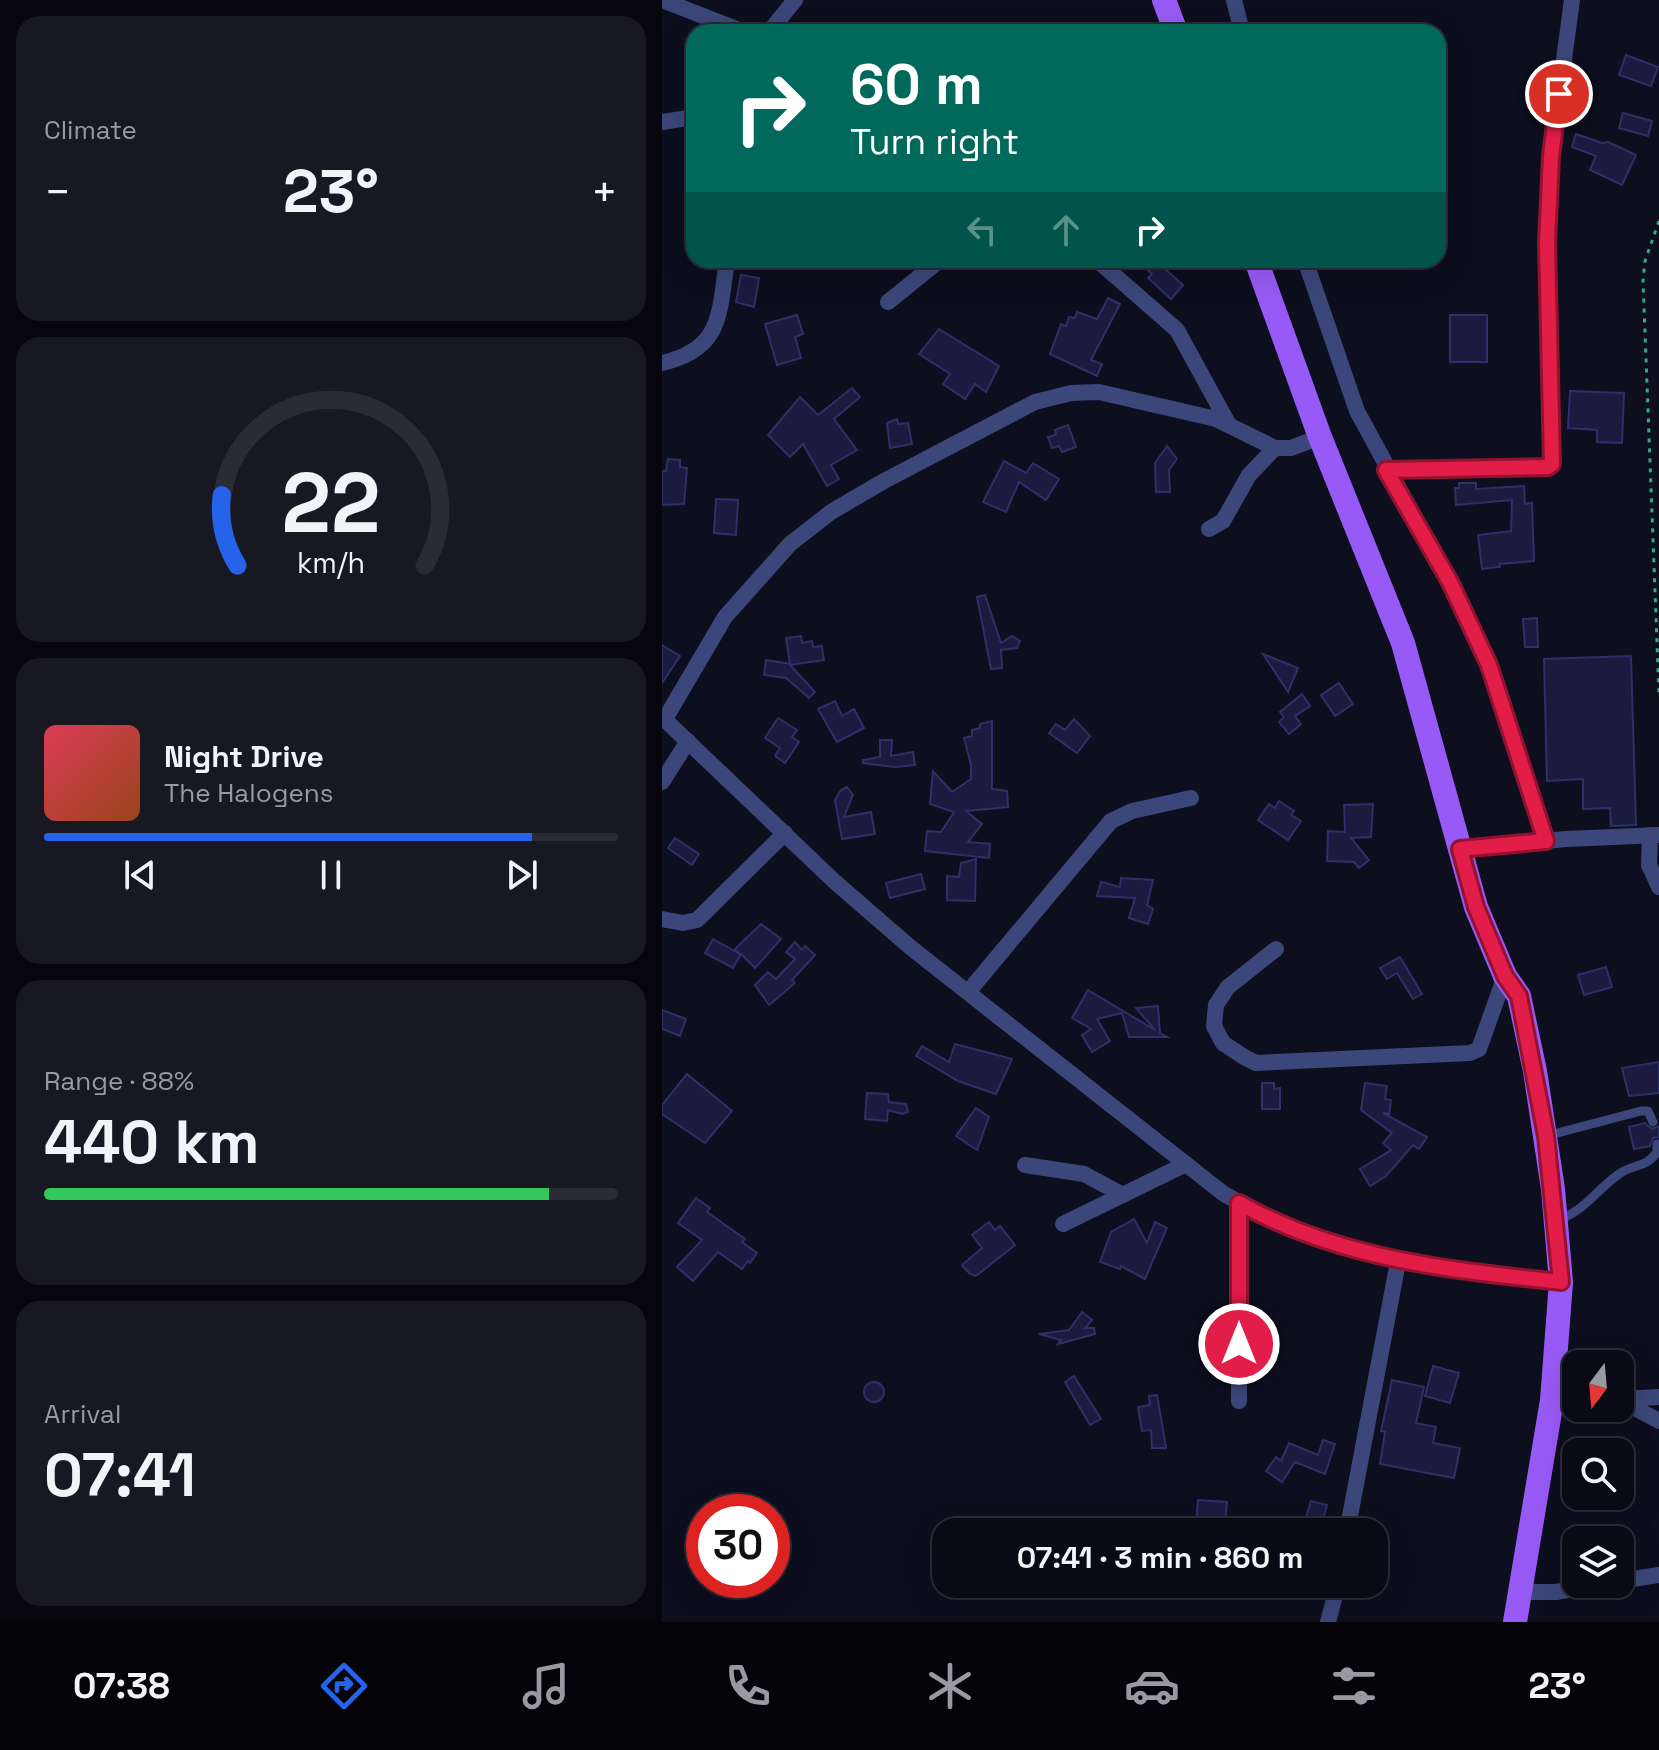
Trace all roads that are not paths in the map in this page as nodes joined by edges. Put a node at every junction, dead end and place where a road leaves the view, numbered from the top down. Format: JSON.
{"nodes":[{"id":1,"x":662,"y":0,"type":"edge"},
{"id":2,"x":795,"y":0,"type":"edge"},
{"id":3,"x":1164,"y":0,"type":"edge"},
{"id":4,"x":1234,"y":0,"type":"edge"},
{"id":5,"x":1572,"y":0,"type":"edge"},
{"id":6,"x":724,"y":24,"type":"edge"},
{"id":7,"x":776,"y":24,"type":"edge"},
{"id":8,"x":1173,"y":24,"type":"edge"},
{"id":9,"x":1240,"y":24,"type":"edge"},
{"id":10,"x":686,"y":118,"type":"edge"},
{"id":11,"x":662,"y":122,"type":"edge"},
{"id":12,"x":726,"y":268,"type":"edge"},
{"id":13,"x":930,"y":268,"type":"edge"},
{"id":14,"x":1106,"y":268,"type":"edge"},
{"id":15,"x":1259,"y":268,"type":"edge"},
{"id":16,"x":1308,"y":268,"type":"edge"},
{"id":17,"x":888,"y":302,"type":"dead end"},
{"id":18,"x":662,"y":363,"type":"edge"},
{"id":19,"x":1228,"y":423,"type":"junction"},
{"id":20,"x":1320,"y":437,"type":"junction"},
{"id":21,"x":1275,"y":448,"type":"junction"},
{"id":22,"x":1386,"y":470,"type":"junction"},
{"id":23,"x":1209,"y":529,"type":"dead end"},
{"id":24,"x":664,"y":718,"type":"edge"},
{"id":25,"x":688,"y":741,"type":"junction"},
{"id":26,"x":662,"y":782,"type":"edge"},
{"id":27,"x":1191,"y":798,"type":"dead end"},
{"id":28,"x":785,"y":833,"type":"junction"},
{"id":29,"x":1654,"y":835,"type":"edge"},
{"id":30,"x":1546,"y":841,"type":"junction"},
{"id":31,"x":1460,"y":849,"type":"junction"},
{"id":32,"x":1659,"y":887,"type":"edge"},
{"id":33,"x":662,"y":919,"type":"edge"},
{"id":34,"x":1276,"y":949,"type":"dead end"},
{"id":35,"x":1505,"y":976,"type":"junction"},
{"id":36,"x":968,"y":992,"type":"junction"},
{"id":37,"x":1653,"y":1122,"type":"dead end"},
{"id":38,"x":1546,"y":1136,"type":"junction"},
{"id":39,"x":1657,"y":1144,"type":"edge"},
{"id":40,"x":1186,"y":1164,"type":"junction"},
{"id":41,"x":1025,"y":1165,"type":"dead end"},
{"id":42,"x":1123,"y":1195,"type":"junction"},
{"id":43,"x":1239,"y":1203,"type":"junction"},
{"id":44,"x":1556,"y":1221,"type":"junction"},
{"id":45,"x":1063,"y":1224,"type":"dead end"},
{"id":46,"x":1398,"y":1262,"type":"junction"},
{"id":47,"x":1561,"y":1282,"type":"junction"},
{"id":48,"x":1563,"y":1350,"type":"edge"},
{"id":49,"x":1659,"y":1397,"type":"edge"},
{"id":50,"x":1634,"y":1399,"type":"edge"},
{"id":51,"x":1239,"y":1401,"type":"dead end"},
{"id":52,"x":1634,"y":1408,"type":"edge"},
{"id":53,"x":1562,"y":1409,"type":"edge"},
{"id":54,"x":1659,"y":1421,"type":"edge"},
{"id":55,"x":1350,"y":1518,"type":"edge"},
{"id":56,"x":1659,"y":1575,"type":"edge"},
{"id":57,"x":1634,"y":1579,"type":"edge"},
{"id":58,"x":1562,"y":1591,"type":"edge"},
{"id":59,"x":1521,"y":1592,"type":"junction"},
{"id":60,"x":1334,"y":1598,"type":"edge"},
{"id":61,"x":1328,"y":1622,"type":"edge"},
{"id":62,"x":1515,"y":1622,"type":"edge"}],
"edges":[{"from":1,"to":6,"type":"street"},
{"from":2,"to":7,"type":"street"},
{"from":3,"to":8,"type":"main road"},
{"from":4,"to":9,"type":"street"},
{"from":5,"to":22,"type":"street"},
{"from":10,"to":11,"type":"street"},
{"from":12,"to":18,"type":"street"},
{"from":13,"to":17,"type":"street"},
{"from":14,"to":19,"type":"street"},
{"from":15,"to":20,"type":"main road"},
{"from":16,"to":22,"type":"street"},
{"from":19,"to":21,"type":"street"},
{"from":19,"to":24,"type":"street"},
{"from":20,"to":21,"type":"street"},
{"from":20,"to":31,"type":"main road"},
{"from":21,"to":23,"type":"street"},
{"from":22,"to":30,"type":"street"},
{"from":24,"to":25,"type":"street"},
{"from":25,"to":26,"type":"street"},
{"from":25,"to":28,"type":"street"},
{"from":27,"to":36,"type":"street"},
{"from":28,"to":33,"type":"street"},
{"from":28,"to":36,"type":"street"},
{"from":29,"to":30,"type":"street"},
{"from":29,"to":32,"type":"street"},
{"from":30,"to":31,"type":"street"},
{"from":31,"to":35,"type":"main road"},
{"from":34,"to":35,"type":"street"},
{"from":35,"to":38,"type":"main road"},
{"from":36,"to":40,"type":"street"},
{"from":37,"to":38,"type":"lane"},
{"from":38,"to":44,"type":"main road"},
{"from":39,"to":44,"type":"lane"},
{"from":40,"to":42,"type":"street"},
{"from":40,"to":43,"type":"street"},
{"from":41,"to":42,"type":"street"},
{"from":42,"to":45,"type":"street"},
{"from":43,"to":46,"type":"street"},
{"from":43,"to":51,"type":"street"},
{"from":44,"to":47,"type":"main road"},
{"from":46,"to":47,"type":"street"},
{"from":46,"to":55,"type":"street"},
{"from":47,"to":48,"type":"main road"},
{"from":49,"to":50,"type":"street"},
{"from":52,"to":54,"type":"street"},
{"from":53,"to":59,"type":"main road"},
{"from":56,"to":57,"type":"street"},
{"from":58,"to":59,"type":"street"},
{"from":59,"to":62,"type":"main road"},
{"from":60,"to":61,"type":"street"}]}
